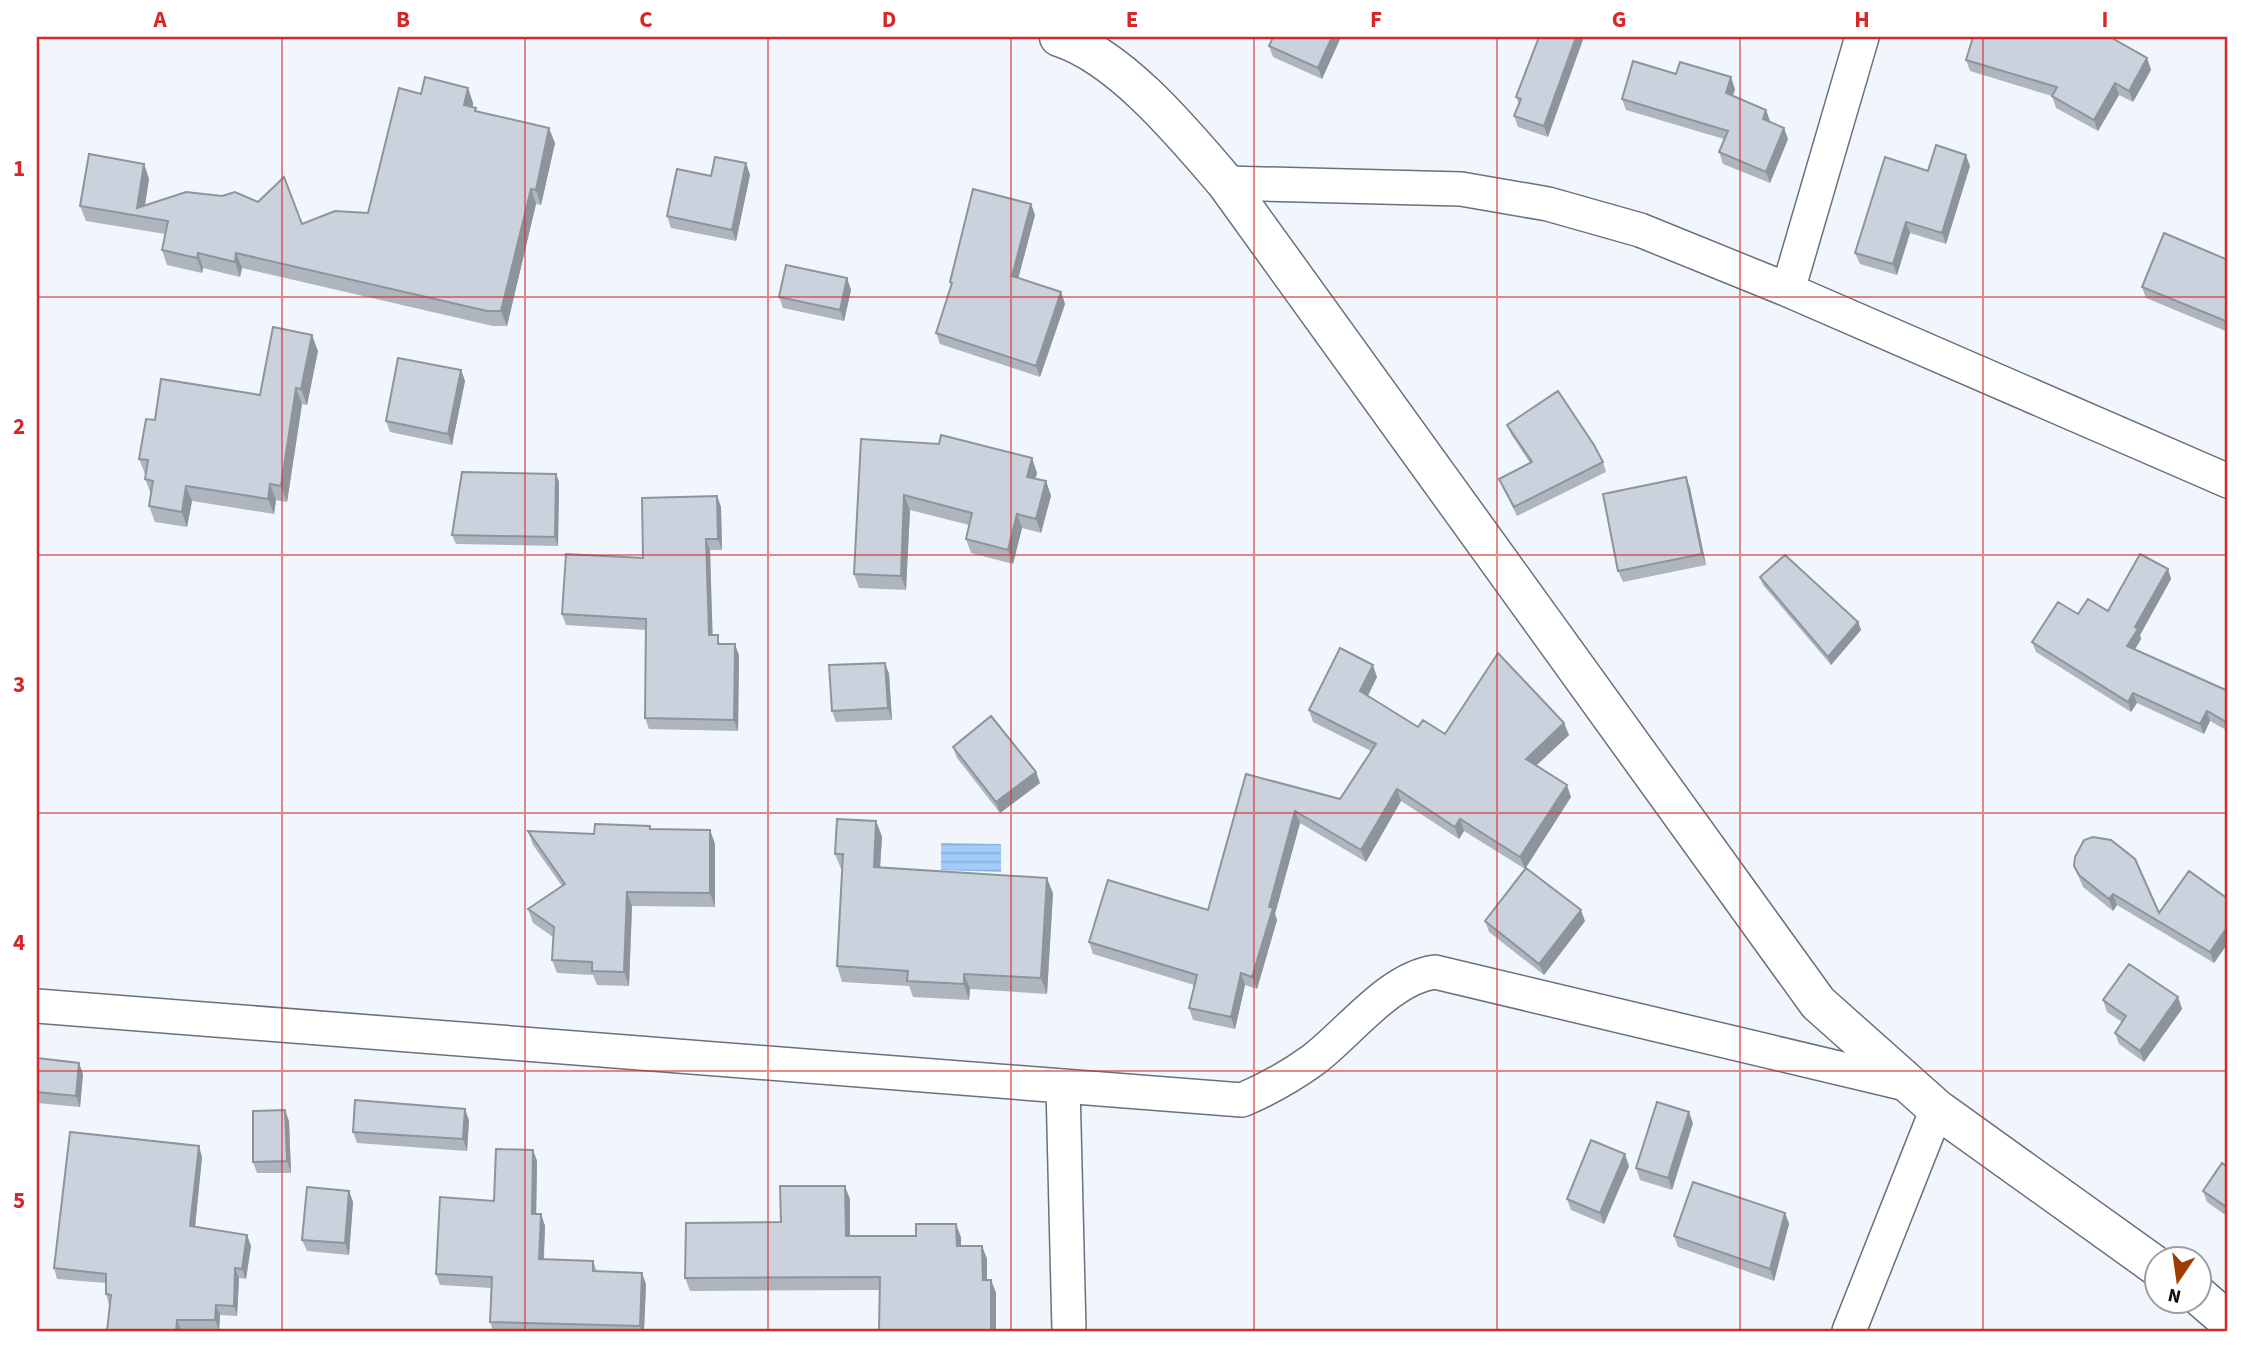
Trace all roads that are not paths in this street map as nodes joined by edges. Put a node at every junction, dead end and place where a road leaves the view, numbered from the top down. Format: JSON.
{"nodes":[{"id":1,"x":1861,"y":37,"type":"edge"},
{"id":2,"x":1072,"y":39,"type":"edge"},
{"id":3,"x":1226,"y":183,"type":"junction"},
{"id":4,"x":1788,"y":290,"type":"junction"},
{"id":5,"x":2228,"y":481,"type":"edge"},
{"id":6,"x":37,"y":1006,"type":"edge"},
{"id":7,"x":1063,"y":1086,"type":"junction"},
{"id":8,"x":1923,"y":1098,"type":"junction"},
{"id":9,"x":2142,"y":1255,"type":"edge"},
{"id":10,"x":2212,"y":1307,"type":"edge"},
{"id":11,"x":2228,"y":1321,"type":"edge"},
{"id":12,"x":1069,"y":1331,"type":"edge"},
{"id":13,"x":1849,"y":1331,"type":"edge"}],
"edges":[{"from":1,"to":4,"type":"street"},
{"from":2,"to":3,"type":"street"},
{"from":3,"to":4,"type":"street"},
{"from":3,"to":8,"type":"street"},
{"from":4,"to":5,"type":"street"},
{"from":6,"to":7,"type":"street"},
{"from":7,"to":8,"type":"street"},
{"from":7,"to":12,"type":"street"},
{"from":8,"to":9,"type":"street"},
{"from":8,"to":13,"type":"street"},
{"from":10,"to":11,"type":"street"}]}
